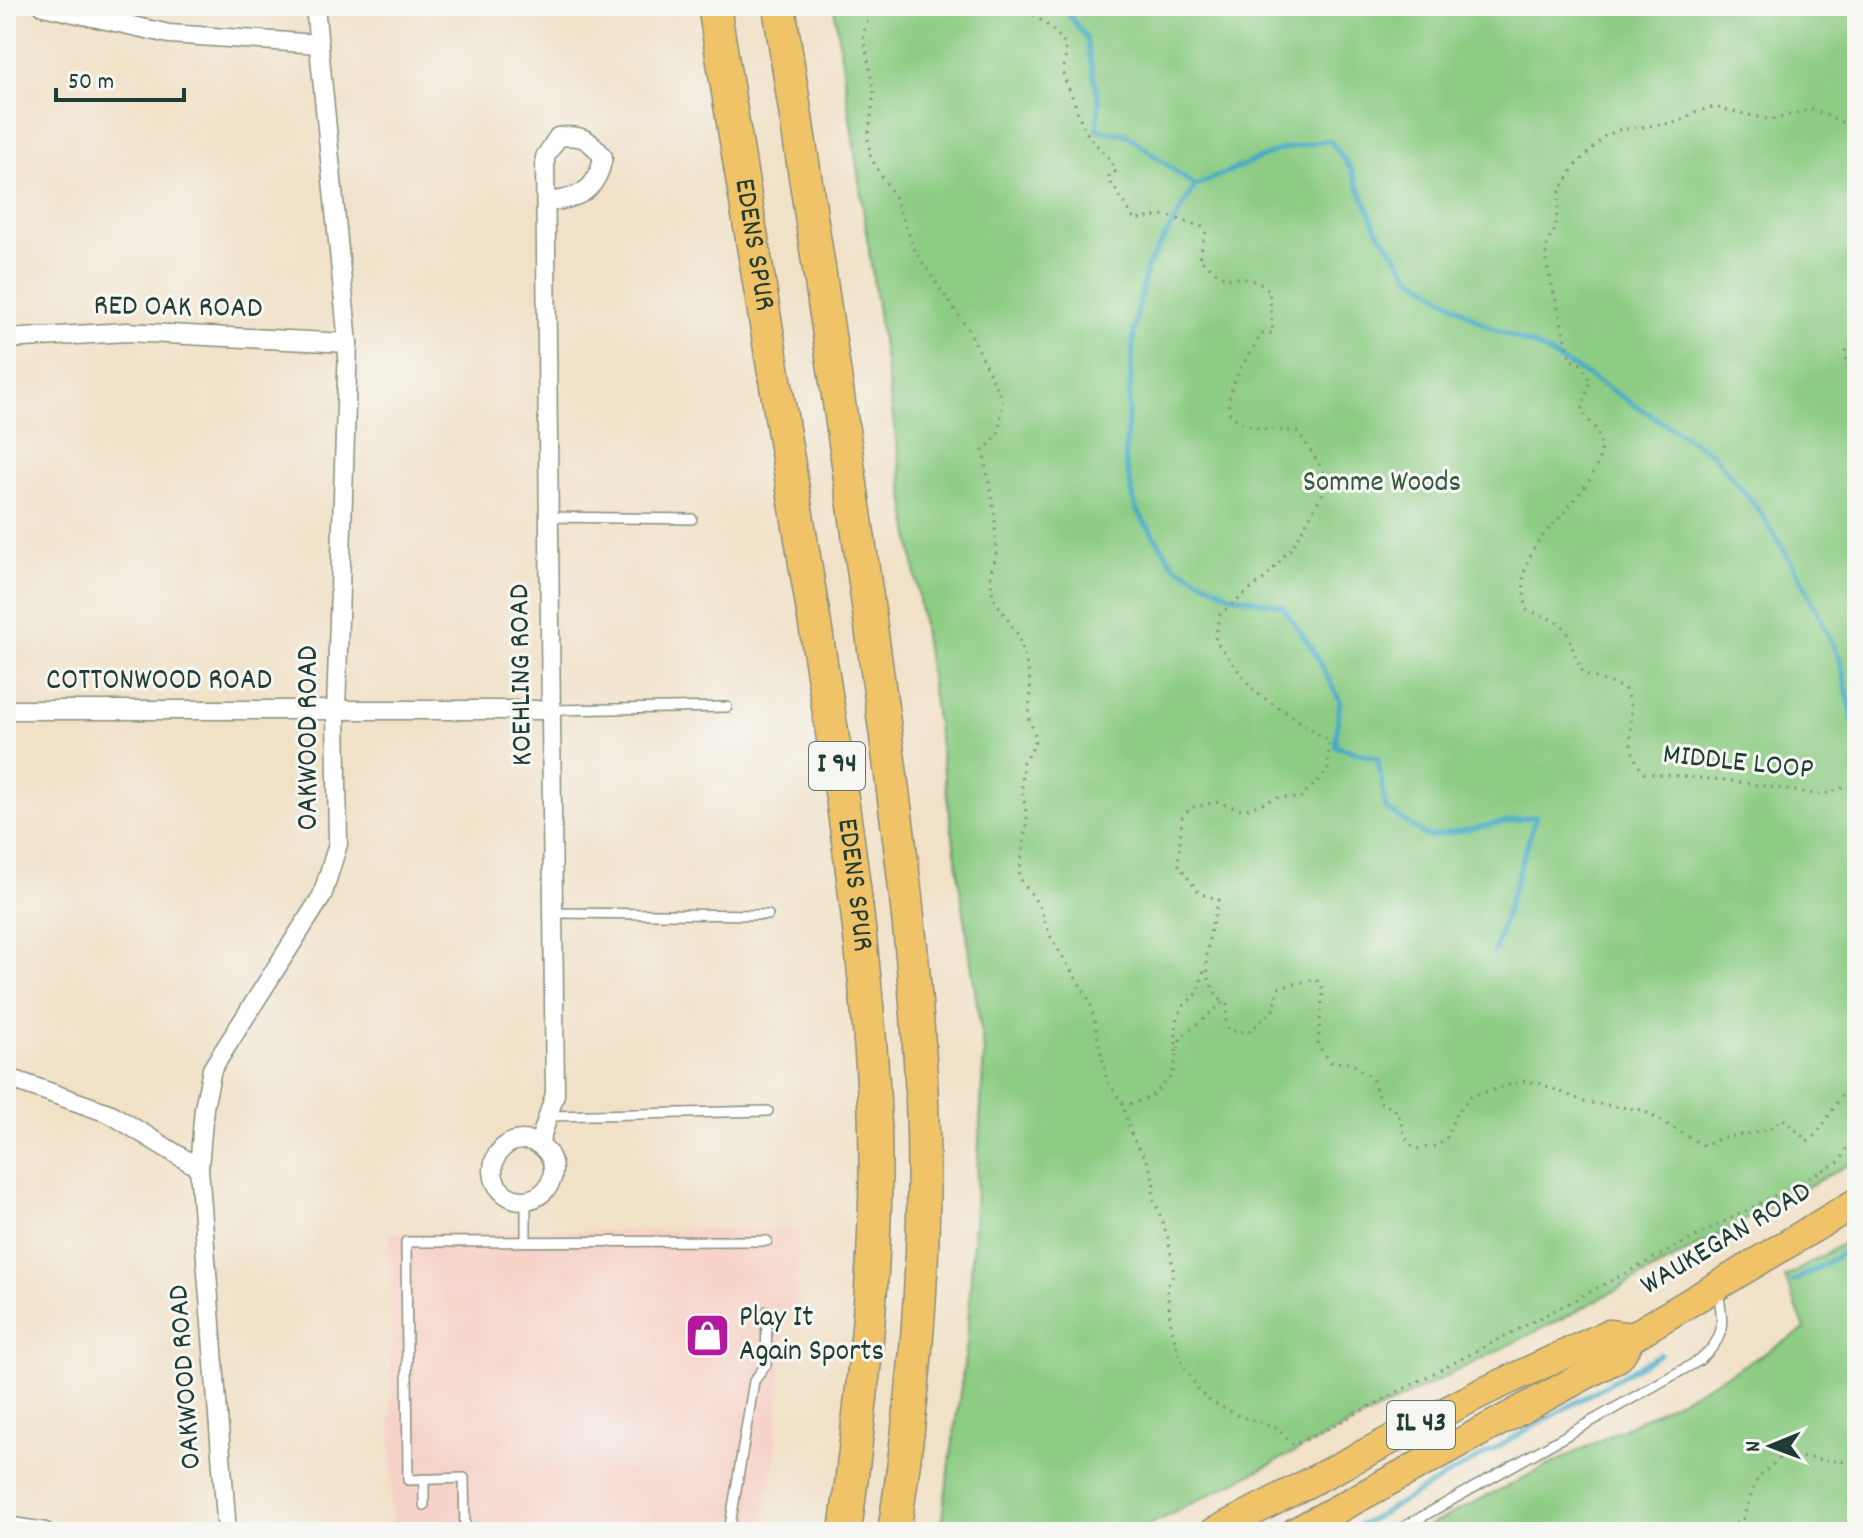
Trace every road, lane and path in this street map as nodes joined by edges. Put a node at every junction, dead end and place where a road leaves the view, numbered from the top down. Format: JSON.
{"nodes":[{"id":1,"x":43,"y":6,"type":"edge"},
{"id":2,"x":315,"y":6,"type":"edge"},
{"id":3,"x":714,"y":6,"type":"edge"},
{"id":4,"x":779,"y":6,"type":"edge"},
{"id":5,"x":873,"y":6,"type":"edge"},
{"id":6,"x":1020,"y":6,"type":"edge"},
{"id":7,"x":319,"y":44,"type":"junction"},
{"id":8,"x":1857,"y":129,"type":"edge"},
{"id":9,"x":546,"y":202,"type":"dead end"},
{"id":10,"x":6,"y":339,"type":"edge"},
{"id":11,"x":1857,"y":339,"type":"edge"},
{"id":12,"x":348,"y":343,"type":"junction"},
{"id":13,"x":1857,"y":380,"type":"edge"},
{"id":14,"x":549,"y":517,"type":"junction"},
{"id":15,"x":692,"y":519,"type":"dead end"},
{"id":16,"x":727,"y":707,"type":"dead end"},
{"id":17,"x":6,"y":710,"type":"edge"},
{"id":18,"x":552,"y":710,"type":"junction"},
{"id":19,"x":336,"y":711,"type":"junction"},
{"id":20,"x":1857,"y":783,"type":"edge"},
{"id":21,"x":553,"y":913,"type":"junction"},
{"id":22,"x":768,"y":915,"type":"dead end"},
{"id":23,"x":1205,"y":965,"type":"junction"},
{"id":24,"x":1224,"y":1002,"type":"junction"},
{"id":25,"x":1177,"y":1065,"type":"junction"},
{"id":26,"x":1857,"y":1076,"type":"edge"},
{"id":27,"x":6,"y":1077,"type":"edge"},
{"id":28,"x":1122,"y":1102,"type":"junction"},
{"id":29,"x":768,"y":1111,"type":"dead end"},
{"id":30,"x":551,"y":1116,"type":"junction"},
{"id":31,"x":1857,"y":1124,"type":"edge"},
{"id":32,"x":539,"y":1144,"type":"junction"},
{"id":33,"x":199,"y":1168,"type":"junction"},
{"id":34,"x":526,"y":1201,"type":"junction"},
{"id":35,"x":1857,"y":1202,"type":"edge"},
{"id":36,"x":526,"y":1241,"type":"junction"},
{"id":37,"x":767,"y":1241,"type":"dead end"},
{"id":38,"x":1718,"y":1287,"type":"junction"},
{"id":39,"x":767,"y":1311,"type":"dead end"},
{"id":40,"x":1632,"y":1337,"type":"junction"},
{"id":41,"x":1857,"y":1463,"type":"edge"},
{"id":42,"x":424,"y":1479,"type":"junction"},
{"id":43,"x":424,"y":1505,"type":"dead end"},
{"id":44,"x":6,"y":1526,"type":"edge"},
{"id":45,"x":45,"y":1532,"type":"edge"},
{"id":46,"x":225,"y":1532,"type":"edge"},
{"id":47,"x":465,"y":1532,"type":"edge"},
{"id":48,"x":729,"y":1532,"type":"edge"},
{"id":49,"x":845,"y":1532,"type":"edge"},
{"id":50,"x":894,"y":1532,"type":"edge"},
{"id":51,"x":1214,"y":1532,"type":"edge"},
{"id":52,"x":1295,"y":1532,"type":"edge"},
{"id":53,"x":1395,"y":1532,"type":"edge"},
{"id":54,"x":1705,"y":1532,"type":"edge"}],
"edges":[{"from":1,"to":7,"type":"street"},
{"from":2,"to":7,"type":"street","name":"OAKWOOD ROAD"},
{"from":3,"to":49,"type":"highway","name":"EDENS SPUR","number":"I 94"},
{"from":4,"to":50,"type":"highway","name":"EDENS SPUR","number":"I 94"},
{"from":5,"to":28,"type":"path"},
{"from":6,"to":23,"type":"path"},
{"from":7,"to":12,"type":"street","name":"OAKWOOD ROAD"},
{"from":8,"to":20,"type":"path","name":"MIDDLE LOOP"},
{"from":9,"to":14,"type":"street","name":"KOEHLING ROAD"},
{"from":10,"to":12,"type":"street","name":"RED OAK ROAD"},
{"from":11,"to":13,"type":"path"},
{"from":12,"to":19,"type":"street","name":"OAKWOOD ROAD"},
{"from":14,"to":15,"type":"lane"},
{"from":14,"to":18,"type":"street","name":"KOEHLING ROAD"},
{"from":16,"to":18,"type":"lane"},
{"from":17,"to":19,"type":"street","name":"COTTONWOOD ROAD"},
{"from":18,"to":19,"type":"street","name":"COTTONWOOD ROAD"},
{"from":18,"to":21,"type":"street","name":"KOEHLING ROAD"},
{"from":19,"to":33,"type":"street","name":"OAKWOOD ROAD"},
{"from":21,"to":22,"type":"lane"},
{"from":21,"to":30,"type":"street","name":"KOEHLING ROAD"},
{"from":23,"to":24,"type":"path"},
{"from":23,"to":25,"type":"path"},
{"from":24,"to":25,"type":"path"},
{"from":24,"to":26,"type":"path"},
{"from":25,"to":28,"type":"path"},
{"from":27,"to":33,"type":"street"},
{"from":28,"to":31,"type":"path"},
{"from":29,"to":30,"type":"lane"},
{"from":30,"to":32,"type":"street","name":"KOEHLING ROAD"},
{"from":32,"to":34,"type":"street"},
{"from":32,"to":34,"type":"street"},
{"from":33,"to":46,"type":"street","name":"OAKWOOD ROAD"},
{"from":34,"to":36,"type":"lane"},
{"from":35,"to":38,"type":"main road","name":"WAUKEGAN ROAD","number":"IL 43"},
{"from":36,"to":37,"type":"lane"},
{"from":36,"to":42,"type":"lane"},
{"from":38,"to":40,"type":"main road","name":"WAUKEGAN ROAD","number":"IL 43"},
{"from":38,"to":53,"type":"lane"},
{"from":39,"to":48,"type":"lane"},
{"from":40,"to":51,"type":"main road","name":"WAUKEGAN ROAD","number":"IL 43"},
{"from":40,"to":52,"type":"main road","name":"WAUKEGAN ROAD","number":"IL 43"},
{"from":41,"to":54,"type":"path"},
{"from":42,"to":43,"type":"lane"},
{"from":42,"to":47,"type":"lane"},
{"from":44,"to":45,"type":"street"}]}
